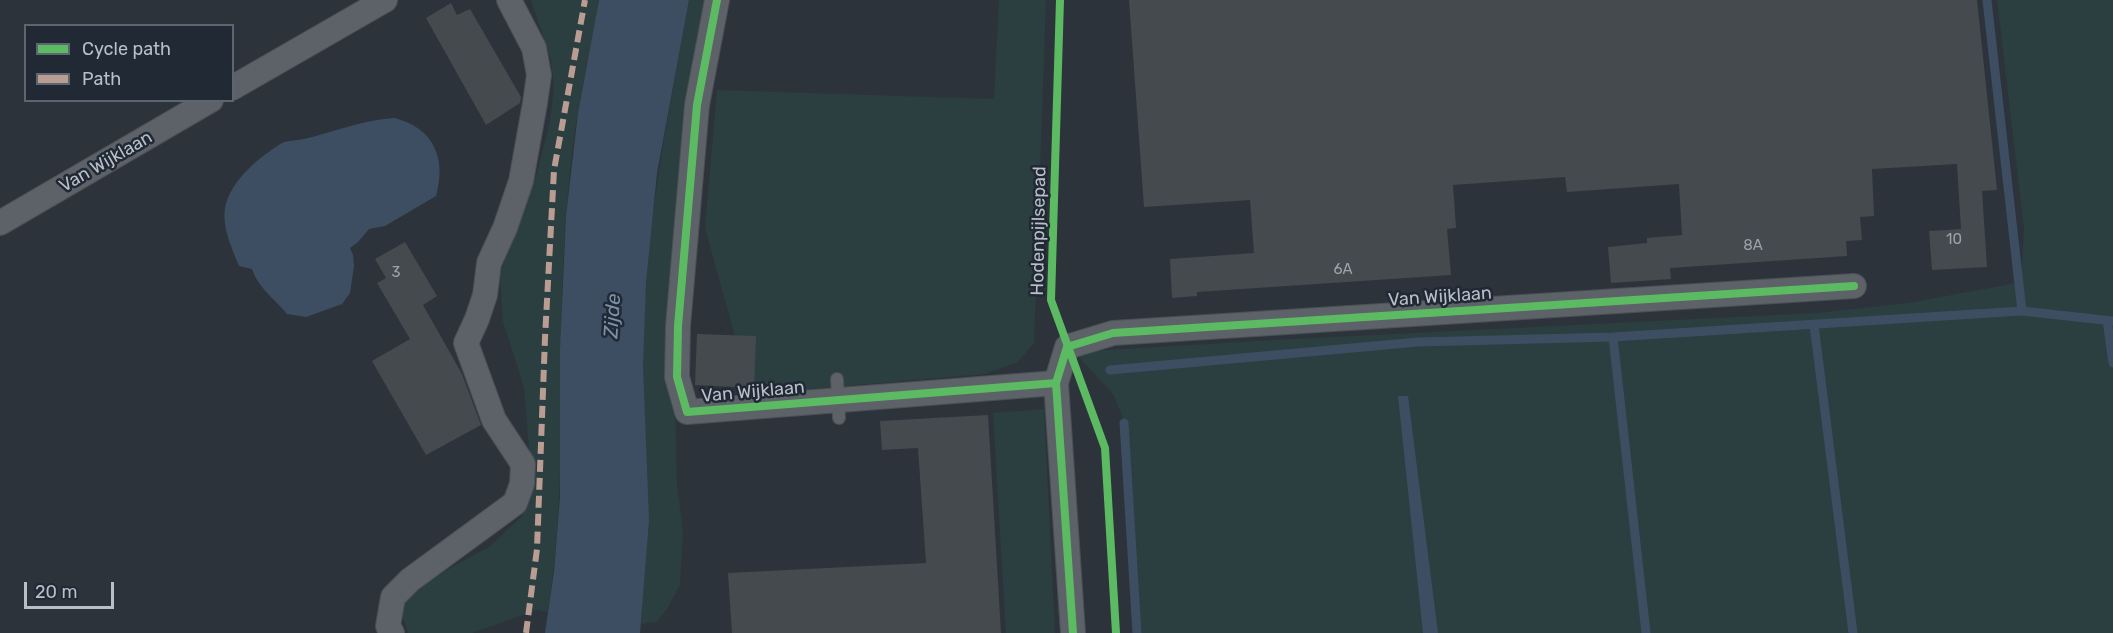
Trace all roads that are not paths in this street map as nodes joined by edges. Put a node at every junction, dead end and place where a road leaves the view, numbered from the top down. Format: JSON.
{"nodes":[{"id":1,"x":385,"y":0,"type":"edge"},
{"id":2,"x":509,"y":0,"type":"edge"},
{"id":3,"x":717,"y":0,"type":"edge"},
{"id":4,"x":234,"y":87,"type":"edge"},
{"id":5,"x":208,"y":102,"type":"edge"},
{"id":6,"x":0,"y":223,"type":"edge"},
{"id":7,"x":1854,"y":286,"type":"dead end"},
{"id":8,"x":1056,"y":383,"type":"junction"},
{"id":9,"x":392,"y":633,"type":"edge"},
{"id":10,"x":1073,"y":633,"type":"edge"}],
"edges":[{"from":1,"to":4,"type":"street"},
{"from":2,"to":9,"type":"street"},
{"from":3,"to":8,"type":"street","name":"Van Wijklaan"},
{"from":5,"to":6,"type":"street","name":"Van Wijklaan"},
{"from":7,"to":8,"type":"street","name":"Van Wijklaan"},
{"from":8,"to":10,"type":"street","name":"Van Wijklaan"}]}
